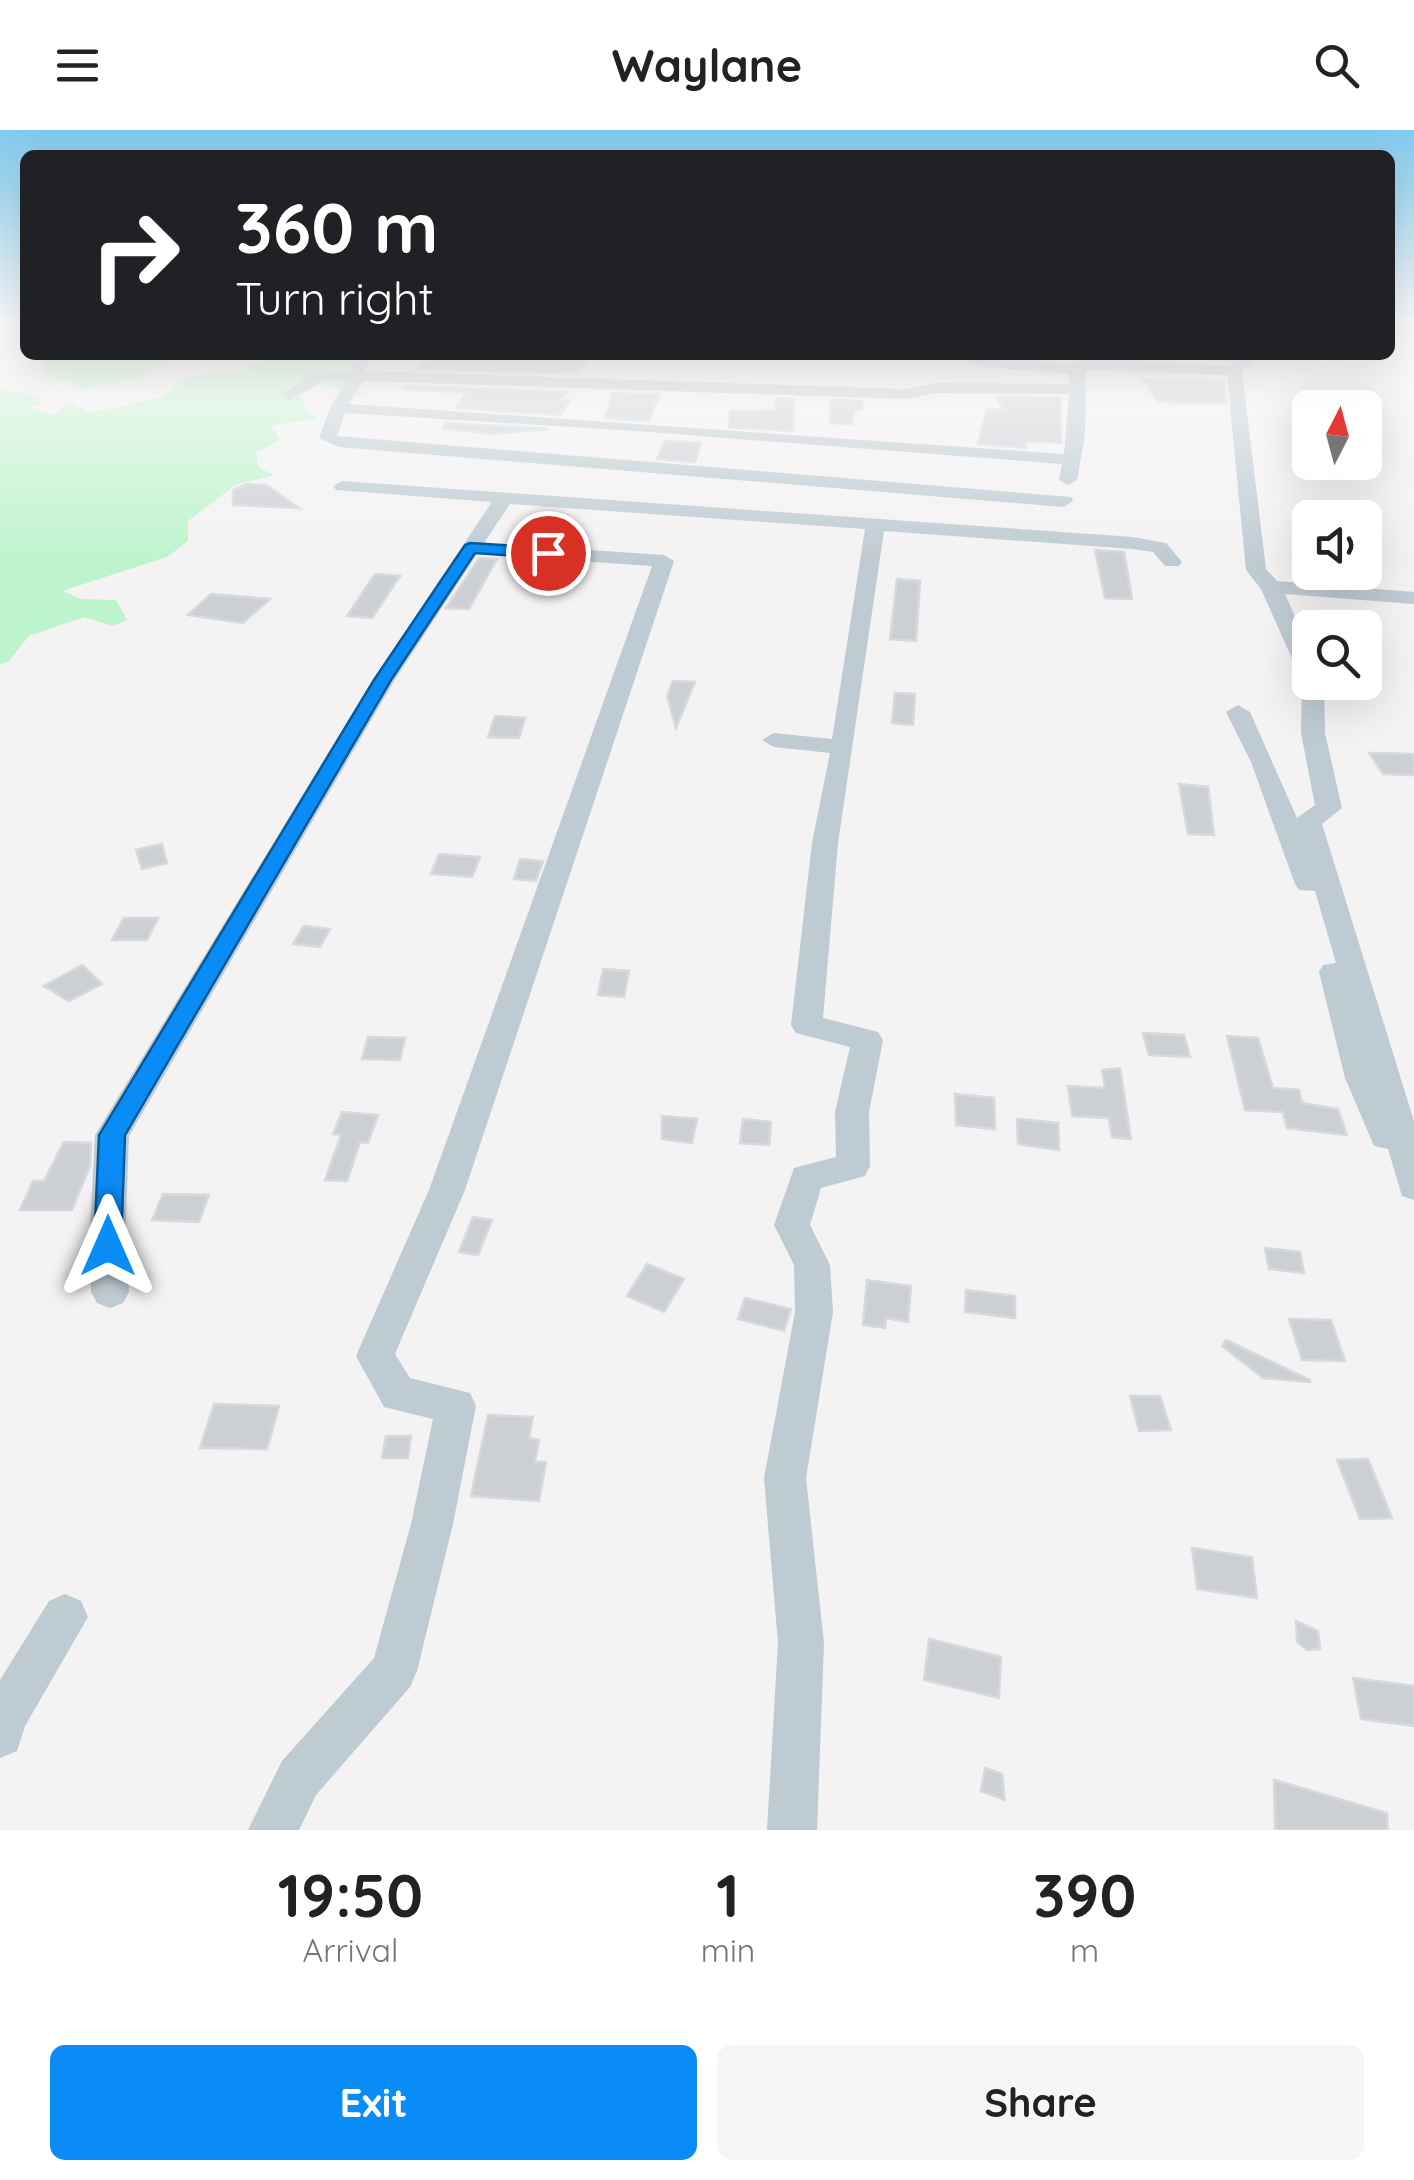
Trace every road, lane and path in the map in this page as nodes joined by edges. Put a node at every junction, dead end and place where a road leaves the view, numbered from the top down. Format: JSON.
{"nodes":[{"id":1,"x":341,"y":403,"type":"edge"},
{"id":2,"x":1076,"y":403,"type":"edge"},
{"id":3,"x":1246,"y":403,"type":"edge"},
{"id":4,"x":338,"y":408,"type":"junction"},
{"id":5,"x":1073,"y":460,"type":"junction"},
{"id":6,"x":342,"y":486,"type":"dead end"},
{"id":7,"x":506,"y":494,"type":"junction"},
{"id":8,"x":1064,"y":501,"type":"junction"},
{"id":9,"x":876,"y":523,"type":"junction"},
{"id":10,"x":1090,"y":540,"type":"junction"},
{"id":11,"x":470,"y":548,"type":"junction"},
{"id":12,"x":1172,"y":562,"type":"dead end"},
{"id":13,"x":1271,"y":588,"type":"junction"},
{"id":14,"x":1414,"y":598,"type":"edge"},
{"id":15,"x":1292,"y":636,"type":"edge"},
{"id":16,"x":1312,"y":700,"type":"edge"},
{"id":17,"x":1238,"y":712,"type":"dead end"},
{"id":18,"x":774,"y":740,"type":"dead end"},
{"id":19,"x":843,"y":747,"type":"junction"},
{"id":20,"x":1414,"y":1186,"type":"edge"},
{"id":21,"x":1414,"y":1204,"type":"edge"},
{"id":22,"x":110,"y":1292,"type":"dead end"},
{"id":23,"x":65,"y":1617,"type":"dead end"},
{"id":24,"x":0,"y":1734,"type":"edge"},
{"id":25,"x":273,"y":1830,"type":"edge"},
{"id":26,"x":792,"y":1830,"type":"edge"}],
"edges":[{"from":1,"to":4,"type":"street"},
{"from":2,"to":5,"type":"street"},
{"from":3,"to":13,"type":"street"},
{"from":4,"to":5,"type":"street"},
{"from":4,"to":8,"type":"street"},
{"from":5,"to":8,"type":"street"},
{"from":6,"to":7,"type":"street"},
{"from":7,"to":9,"type":"street"},
{"from":7,"to":11,"type":"street"},
{"from":8,"to":10,"type":"street"},
{"from":9,"to":10,"type":"street"},
{"from":9,"to":19,"type":"street"},
{"from":10,"to":12,"type":"street"},
{"from":11,"to":22,"type":"street"},
{"from":11,"to":25,"type":"street"},
{"from":13,"to":14,"type":"street"},
{"from":13,"to":15,"type":"street"},
{"from":16,"to":20,"type":"street"},
{"from":17,"to":21,"type":"street"},
{"from":18,"to":19,"type":"street"},
{"from":19,"to":26,"type":"street"},
{"from":23,"to":24,"type":"street"}]}
